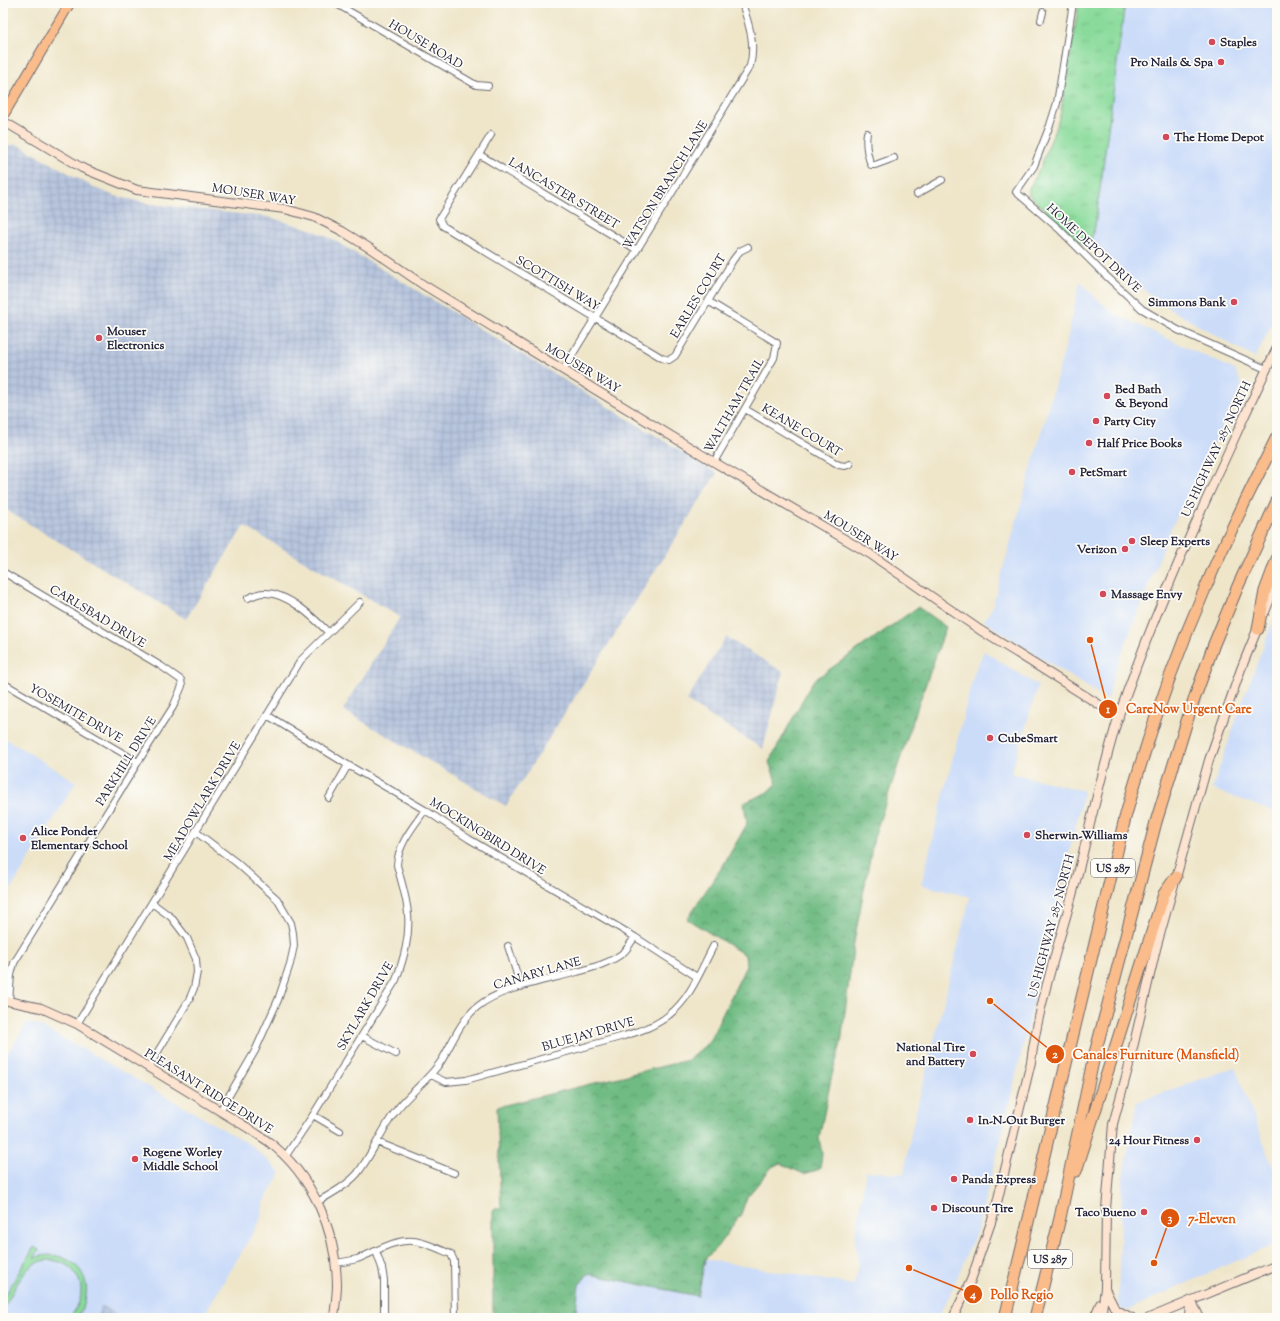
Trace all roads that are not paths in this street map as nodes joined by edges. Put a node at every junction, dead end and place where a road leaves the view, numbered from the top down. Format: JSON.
{"nodes":[{"id":1,"x":70,"y":3,"type":"edge"},
{"id":2,"x":334,"y":3,"type":"edge"},
{"id":3,"x":742,"y":3,"type":"edge"},
{"id":4,"x":1073,"y":3,"type":"edge"},
{"id":5,"x":1044,"y":12,"type":"dead end"},
{"id":6,"x":1042,"y":20,"type":"dead end"},
{"id":7,"x":488,"y":86,"type":"dead end"},
{"id":8,"x":3,"y":116,"type":"edge"},
{"id":9,"x":3,"y":121,"type":"edge"},
{"id":10,"x":867,"y":133,"type":"dead end"},
{"id":11,"x":491,"y":135,"type":"dead end"},
{"id":12,"x":480,"y":155,"type":"junction"},
{"id":13,"x":894,"y":158,"type":"dead end"},
{"id":14,"x":942,"y":180,"type":"dead end"},
{"id":15,"x":917,"y":194,"type":"dead end"},
{"id":16,"x":748,"y":247,"type":"dead end"},
{"id":17,"x":637,"y":250,"type":"junction"},
{"id":18,"x":708,"y":301,"type":"junction"},
{"id":19,"x":595,"y":318,"type":"junction"},
{"id":20,"x":1277,"y":348,"type":"edge"},
{"id":21,"x":669,"y":360,"type":"joint"},
{"id":22,"x":1266,"y":369,"type":"junction"},
{"id":23,"x":563,"y":370,"type":"junction"},
{"id":24,"x":745,"y":409,"type":"junction"},
{"id":25,"x":1277,"y":436,"type":"edge"},
{"id":26,"x":714,"y":462,"type":"junction"},
{"id":27,"x":850,"y":464,"type":"dead end"},
{"id":28,"x":1277,"y":501,"type":"edge"},
{"id":29,"x":1277,"y":559,"type":"edge"},
{"id":30,"x":3,"y":572,"type":"edge"},
{"id":31,"x":1277,"y":582,"type":"edge"},
{"id":32,"x":248,"y":598,"type":"dead end"},
{"id":33,"x":360,"y":602,"type":"dead end"},
{"id":34,"x":1258,"y":629,"type":"junction"},
{"id":35,"x":328,"y":632,"type":"junction"},
{"id":36,"x":181,"y":680,"type":"joint"},
{"id":37,"x":3,"y":683,"type":"edge"},
{"id":38,"x":267,"y":715,"type":"junction"},
{"id":39,"x":1119,"y":717,"type":"junction"},
{"id":40,"x":138,"y":762,"type":"junction"},
{"id":41,"x":348,"y":765,"type":"junction"},
{"id":42,"x":330,"y":798,"type":"dead end"},
{"id":43,"x":425,"y":810,"type":"junction"},
{"id":44,"x":196,"y":832,"type":"junction"},
{"id":45,"x":1176,"y":877,"type":"junction"},
{"id":46,"x":152,"y":903,"type":"junction"},
{"id":47,"x":635,"y":937,"type":"junction"},
{"id":48,"x":714,"y":945,"type":"dead end"},
{"id":49,"x":508,"y":946,"type":"dead end"},
{"id":50,"x":697,"y":977,"type":"junction"},
{"id":51,"x":521,"y":987,"type":"junction"},
{"id":52,"x":6,"y":1000,"type":"edge"},
{"id":53,"x":77,"y":1024,"type":"junction"},
{"id":54,"x":362,"y":1036,"type":"junction"},
{"id":55,"x":396,"y":1054,"type":"dead end"},
{"id":56,"x":148,"y":1068,"type":"junction"},
{"id":57,"x":431,"y":1075,"type":"junction"},
{"id":58,"x":220,"y":1111,"type":"junction"},
{"id":59,"x":313,"y":1115,"type":"junction"},
{"id":60,"x":340,"y":1130,"type":"dead end"},
{"id":61,"x":377,"y":1142,"type":"junction"},
{"id":62,"x":285,"y":1157,"type":"junction"},
{"id":63,"x":454,"y":1173,"type":"dead end"},
{"id":64,"x":1064,"y":1199,"type":"junction"},
{"id":65,"x":317,"y":1202,"type":"junction"},
{"id":66,"x":376,"y":1251,"type":"junction"},
{"id":67,"x":335,"y":1262,"type":"junction"},
{"id":68,"x":1277,"y":1265,"type":"edge"},
{"id":69,"x":1105,"y":1288,"type":"junction"},
{"id":70,"x":1191,"y":1300,"type":"junction"},
{"id":71,"x":1155,"y":1317,"type":"edge"},
{"id":72,"x":334,"y":1318,"type":"edge"},
{"id":73,"x":384,"y":1318,"type":"edge"},
{"id":74,"x":455,"y":1318,"type":"edge"},
{"id":75,"x":953,"y":1318,"type":"edge"},
{"id":76,"x":1005,"y":1318,"type":"edge"},
{"id":77,"x":1035,"y":1318,"type":"edge"},
{"id":78,"x":1094,"y":1318,"type":"edge"},
{"id":79,"x":1101,"y":1318,"type":"edge"},
{"id":80,"x":1132,"y":1318,"type":"edge"},
{"id":81,"x":1190,"y":1318,"type":"edge"},
{"id":82,"x":1200,"y":1318,"type":"edge"}],
"edges":[{"from":1,"to":8,"type":"main road"},
{"from":2,"to":7,"type":"street","name":"HOUSE ROAD"},
{"from":3,"to":17,"type":"street","name":"WATSON BRANCH LANE"},
{"from":4,"to":22,"type":"street","name":"HOME DEPOT DRIVE"},
{"from":5,"to":6,"type":"street"},
{"from":9,"to":23,"type":"main road","name":"MOUSER WAY"},
{"from":10,"to":13,"type":"street"},
{"from":11,"to":12,"type":"street"},
{"from":12,"to":17,"type":"street","name":"LANCASTER STREET"},
{"from":12,"to":19,"type":"street","name":"SCOTTISH WAY"},
{"from":14,"to":15,"type":"street"},
{"from":16,"to":18,"type":"street","name":"EARLES COURT"},
{"from":17,"to":19,"type":"street","name":"WATSON BRANCH LANE"},
{"from":18,"to":21,"type":"street","name":"EARLES COURT"},
{"from":18,"to":24,"type":"street","name":"WALTHAM TRAIL"},
{"from":19,"to":21,"type":"street","name":"SCOTTISH WAY"},
{"from":19,"to":23,"type":"street","name":"WATSON BRANCH LANE"},
{"from":20,"to":22,"type":"main road","name":"US HIGHWAY 287 NORTH"},
{"from":22,"to":39,"type":"main road","name":"US HIGHWAY 287 NORTH"},
{"from":23,"to":26,"type":"main road","name":"MOUSER WAY"},
{"from":24,"to":26,"type":"street","name":"WALTHAM TRAIL"},
{"from":24,"to":27,"type":"street","name":"KEANE COURT"},
{"from":25,"to":76,"type":"highway","number":"US 287"},
{"from":26,"to":39,"type":"main road","name":"MOUSER WAY"},
{"from":28,"to":64,"type":"highway","number":"US 287"},
{"from":29,"to":34,"type":"highway"},
{"from":30,"to":36,"type":"street","name":"CARLSBAD DRIVE"},
{"from":31,"to":34,"type":"main road"},
{"from":32,"to":35,"type":"street"},
{"from":33,"to":35,"type":"street","name":"MEADOWLARK DRIVE"},
{"from":34,"to":45,"type":"main road"},
{"from":35,"to":38,"type":"street","name":"MEADOWLARK DRIVE"},
{"from":36,"to":40,"type":"street","name":"PARKHILL DRIVE"},
{"from":37,"to":40,"type":"street","name":"YOSEMITE DRIVE"},
{"from":38,"to":41,"type":"street","name":"MOCKINGBIRD DRIVE"},
{"from":38,"to":44,"type":"street","name":"MEADOWLARK DRIVE"},
{"from":39,"to":75,"type":"main road","name":"US HIGHWAY 287 NORTH"},
{"from":40,"to":52,"type":"street","name":"PARKHILL DRIVE"},
{"from":41,"to":42,"type":"street"},
{"from":41,"to":43,"type":"street","name":"MOCKINGBIRD DRIVE"},
{"from":43,"to":47,"type":"street","name":"MOCKINGBIRD DRIVE"},
{"from":43,"to":54,"type":"street","name":"SKYLARK DRIVE"},
{"from":44,"to":46,"type":"street","name":"MEADOWLARK DRIVE"},
{"from":44,"to":58,"type":"street"},
{"from":45,"to":64,"type":"highway"},
{"from":45,"to":69,"type":"main road"},
{"from":46,"to":53,"type":"street","name":"MEADOWLARK DRIVE"},
{"from":46,"to":56,"type":"street"},
{"from":47,"to":50,"type":"street","name":"MOCKINGBIRD DRIVE"},
{"from":47,"to":51,"type":"street","name":"CANARY LANE"},
{"from":48,"to":50,"type":"street","name":"BLUE JAY DRIVE"},
{"from":49,"to":51,"type":"street"},
{"from":50,"to":57,"type":"street","name":"BLUE JAY DRIVE"},
{"from":51,"to":57,"type":"street","name":"CANARY LANE"},
{"from":52,"to":53,"type":"main road","name":"PLEASANT RIDGE DRIVE"},
{"from":53,"to":56,"type":"main road","name":"PLEASANT RIDGE DRIVE"},
{"from":54,"to":55,"type":"street"},
{"from":54,"to":59,"type":"street","name":"SKYLARK DRIVE"},
{"from":56,"to":58,"type":"main road","name":"PLEASANT RIDGE DRIVE"},
{"from":57,"to":61,"type":"street","name":"CANARY LANE"},
{"from":58,"to":62,"type":"main road","name":"PLEASANT RIDGE DRIVE"},
{"from":59,"to":60,"type":"street"},
{"from":59,"to":62,"type":"street","name":"SKYLARK DRIVE"},
{"from":61,"to":63,"type":"street"},
{"from":61,"to":65,"type":"street","name":"CANARY LANE"},
{"from":62,"to":65,"type":"main road","name":"PLEASANT RIDGE DRIVE"},
{"from":64,"to":77,"type":"highway","number":"US 287"},
{"from":65,"to":67,"type":"main road","name":"PLEASANT RIDGE DRIVE"},
{"from":66,"to":67,"type":"street"},
{"from":66,"to":73,"type":"street"},
{"from":66,"to":74,"type":"street"},
{"from":67,"to":72,"type":"main road","name":"PLEASANT RIDGE DRIVE"},
{"from":68,"to":70,"type":"main road"},
{"from":69,"to":78,"type":"main road"},
{"from":69,"to":79,"type":"main road"},
{"from":69,"to":80,"type":"main road"},
{"from":70,"to":71,"type":"main road"},
{"from":70,"to":81,"type":"main road"},
{"from":70,"to":82,"type":"main road"}]}
